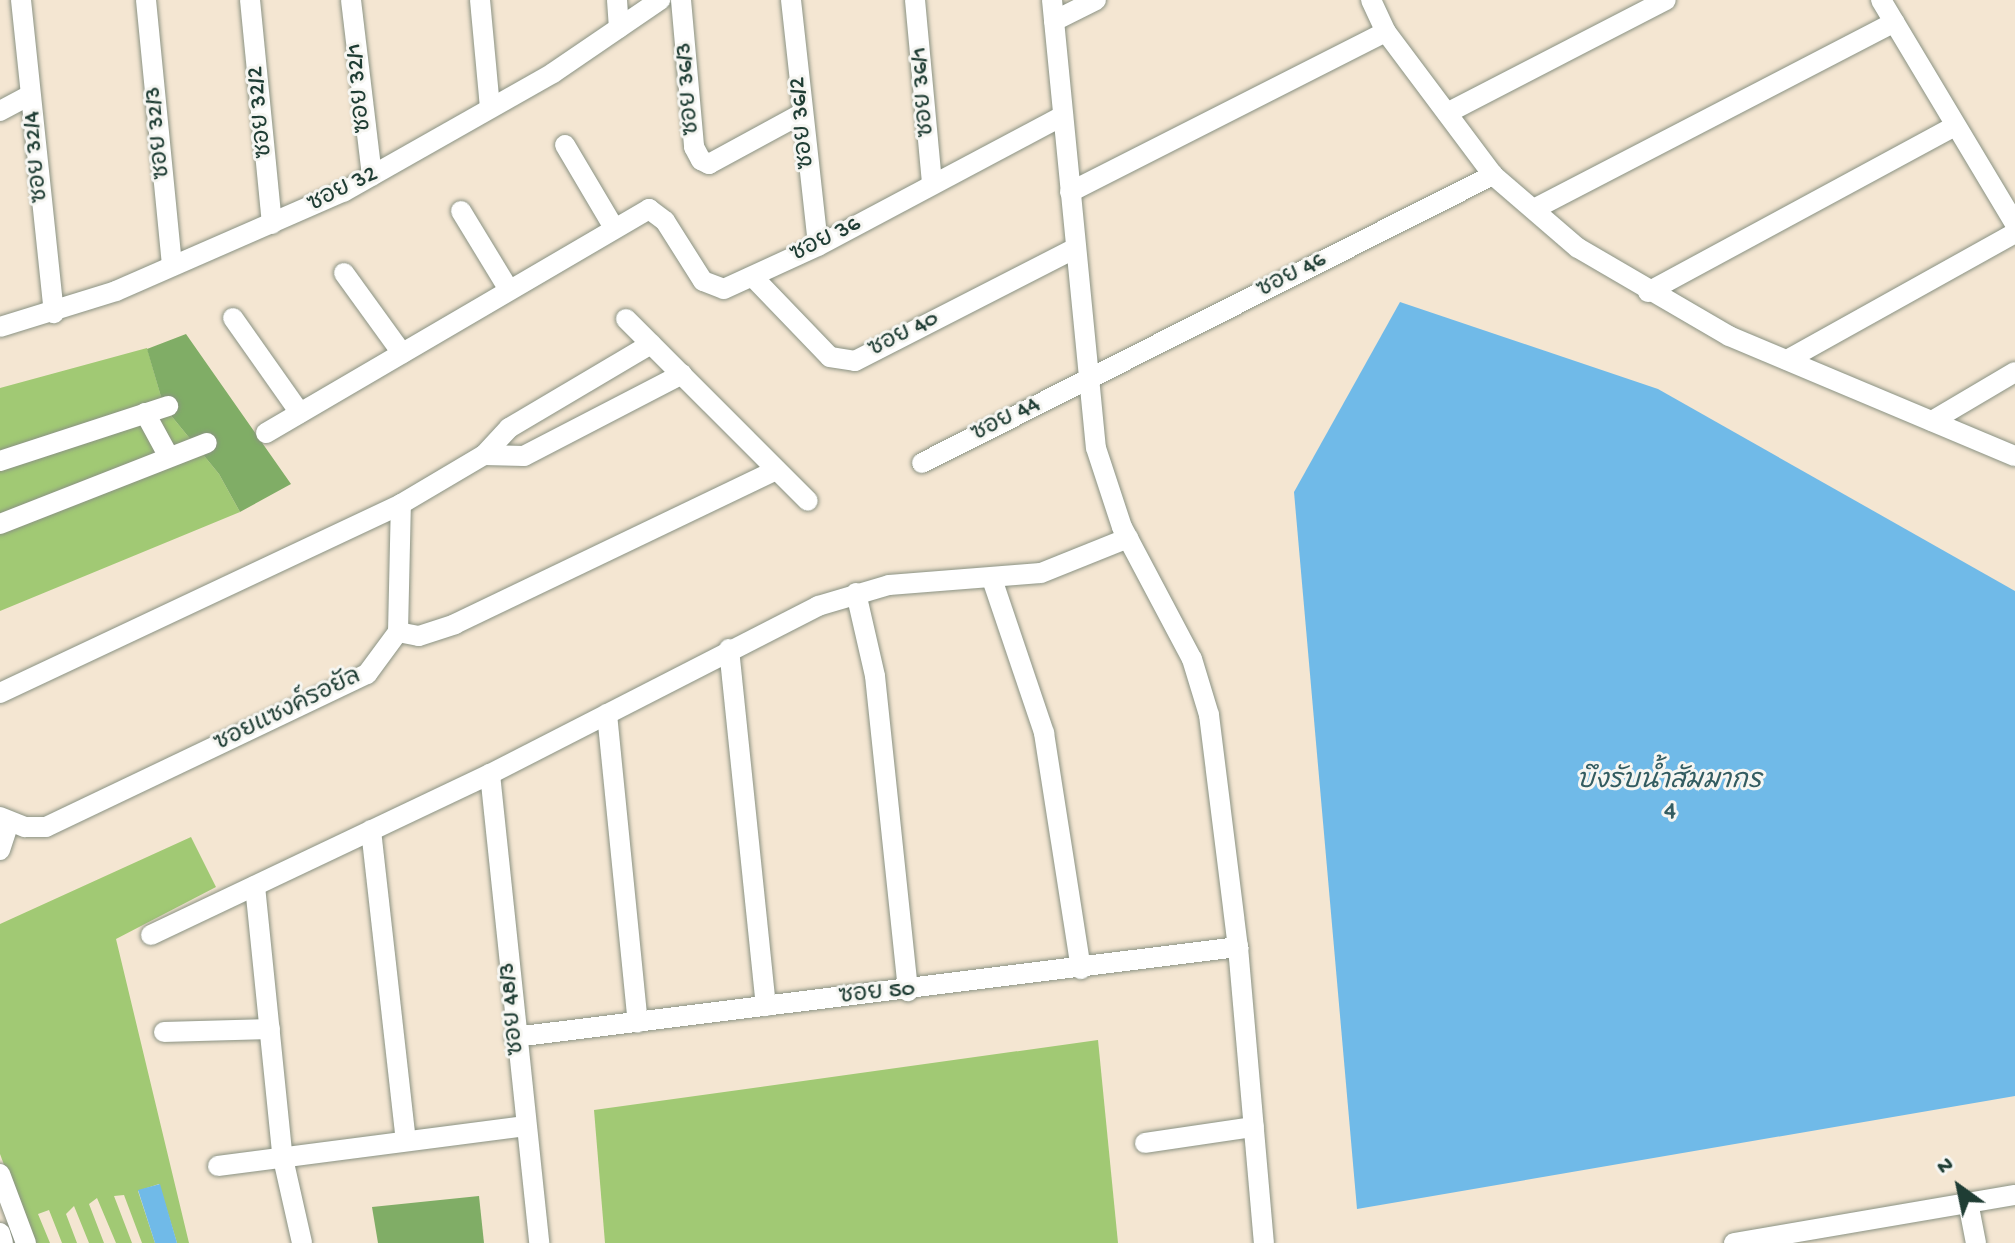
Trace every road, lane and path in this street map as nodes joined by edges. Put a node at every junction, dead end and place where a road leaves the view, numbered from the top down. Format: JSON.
{"nodes":[{"id":1,"x":21,"y":0,"type":"edge"},
{"id":2,"x":146,"y":0,"type":"edge"},
{"id":3,"x":250,"y":0,"type":"edge"},
{"id":4,"x":351,"y":0,"type":"edge"},
{"id":5,"x":480,"y":0,"type":"edge"},
{"id":6,"x":617,"y":0,"type":"edge"},
{"id":7,"x":660,"y":0,"type":"edge"},
{"id":8,"x":681,"y":0,"type":"edge"},
{"id":9,"x":791,"y":0,"type":"edge"},
{"id":10,"x":915,"y":0,"type":"edge"},
{"id":11,"x":1052,"y":0,"type":"edge"},
{"id":12,"x":1096,"y":0,"type":"edge"},
{"id":13,"x":1666,"y":0,"type":"edge"},
{"id":14,"x":1881,"y":0,"type":"edge"},
{"id":15,"x":1378,"y":2,"type":"edge"},
{"id":16,"x":1054,"y":21,"type":"junction"},
{"id":17,"x":1894,"y":22,"type":"junction"},
{"id":18,"x":619,"y":28,"type":"junction"},
{"id":19,"x":1386,"y":32,"type":"junction"},
{"id":20,"x":30,"y":95,"type":"junction"},
{"id":21,"x":490,"y":108,"type":"junction"},
{"id":22,"x":0,"y":111,"type":"edge"},
{"id":23,"x":1447,"y":113,"type":"junction"},
{"id":24,"x":801,"y":114,"type":"junction"},
{"id":25,"x":1063,"y":116,"type":"junction"},
{"id":26,"x":1955,"y":126,"type":"junction"},
{"id":27,"x":565,"y":145,"type":"dead end"},
{"id":28,"x":1493,"y":175,"type":"junction"},
{"id":29,"x":372,"y":176,"type":"junction"},
{"id":30,"x":932,"y":184,"type":"junction"},
{"id":31,"x":1070,"y":192,"type":"junction"},
{"id":32,"x":1534,"y":209,"type":"junction"},
{"id":33,"x":461,"y":211,"type":"dead end"},
{"id":34,"x":272,"y":224,"type":"junction"},
{"id":35,"x":2015,"y":224,"type":"edge"},
{"id":36,"x":614,"y":228,"type":"junction"},
{"id":37,"x":2015,"y":233,"type":"edge"},
{"id":38,"x":818,"y":246,"type":"junction"},
{"id":39,"x":1076,"y":248,"type":"junction"},
{"id":40,"x":172,"y":266,"type":"junction"},
{"id":41,"x":344,"y":273,"type":"dead end"},
{"id":42,"x":753,"y":277,"type":"junction"},
{"id":43,"x":509,"y":290,"type":"junction"},
{"id":44,"x":1648,"y":292,"type":"junction"},
{"id":45,"x":54,"y":313,"type":"junction"},
{"id":46,"x":233,"y":318,"type":"dead end"},
{"id":47,"x":626,"y":319,"type":"dead end"},
{"id":48,"x":0,"y":327,"type":"edge"},
{"id":49,"x":651,"y":344,"type":"junction"},
{"id":50,"x":402,"y":353,"type":"junction"},
{"id":51,"x":1787,"y":360,"type":"junction"},
{"id":52,"x":2015,"y":372,"type":"edge"},
{"id":53,"x":682,"y":374,"type":"junction"},
{"id":54,"x":1090,"y":378,"type":"junction"},
{"id":55,"x":168,"y":406,"type":"dead end"},
{"id":56,"x":145,"y":413,"type":"junction"},
{"id":57,"x":300,"y":413,"type":"junction"},
{"id":58,"x":1932,"y":421,"type":"junction"},
{"id":59,"x":266,"y":433,"type":"dead end"},
{"id":60,"x":207,"y":443,"type":"dead end"},
{"id":61,"x":484,"y":455,"type":"junction"},
{"id":62,"x":2015,"y":456,"type":"edge"},
{"id":63,"x":169,"y":457,"type":"junction"},
{"id":64,"x":0,"y":461,"type":"edge"},
{"id":65,"x":922,"y":463,"type":"dead end"},
{"id":66,"x":776,"y":470,"type":"junction"},
{"id":67,"x":808,"y":501,"type":"dead end"},
{"id":68,"x":401,"y":504,"type":"junction"},
{"id":69,"x":0,"y":524,"type":"edge"},
{"id":70,"x":1128,"y":538,"type":"junction"},
{"id":71,"x":992,"y":579,"type":"junction"},
{"id":72,"x":856,"y":593,"type":"junction"},
{"id":73,"x":398,"y":632,"type":"junction"},
{"id":74,"x":729,"y":649,"type":"junction"},
{"id":75,"x":0,"y":693,"type":"edge"},
{"id":76,"x":607,"y":714,"type":"junction"},
{"id":77,"x":490,"y":774,"type":"junction"},
{"id":78,"x":5,"y":820,"type":"edge"},
{"id":79,"x":371,"y":830,"type":"junction"},
{"id":80,"x":0,"y":850,"type":"edge"},
{"id":81,"x":255,"y":886,"type":"junction"},
{"id":82,"x":151,"y":935,"type":"dead end"},
{"id":83,"x":1238,"y":947,"type":"junction"},
{"id":84,"x":1081,"y":969,"type":"junction"},
{"id":85,"x":908,"y":991,"type":"junction"},
{"id":86,"x":766,"y":1006,"type":"junction"},
{"id":87,"x":638,"y":1022,"type":"junction"},
{"id":88,"x":270,"y":1029,"type":"junction"},
{"id":89,"x":164,"y":1032,"type":"dead end"},
{"id":90,"x":515,"y":1037,"type":"junction"},
{"id":91,"x":525,"y":1126,"type":"junction"},
{"id":92,"x":1254,"y":1127,"type":"junction"},
{"id":93,"x":406,"y":1141,"type":"junction"},
{"id":94,"x":1145,"y":1143,"type":"dead end"},
{"id":95,"x":282,"y":1154,"type":"junction"},
{"id":96,"x":218,"y":1166,"type":"dead end"},
{"id":97,"x":0,"y":1174,"type":"edge"},
{"id":98,"x":2015,"y":1195,"type":"edge"},
{"id":99,"x":1968,"y":1202,"type":"junction"},
{"id":100,"x":6,"y":1206,"type":"edge"},
{"id":101,"x":0,"y":1233,"type":"edge"},
{"id":102,"x":1793,"y":1238,"type":"edge"},
{"id":103,"x":3,"y":1243,"type":"edge"},
{"id":104,"x":26,"y":1243,"type":"edge"},
{"id":105,"x":302,"y":1243,"type":"edge"},
{"id":106,"x":539,"y":1243,"type":"edge"},
{"id":107,"x":1264,"y":1243,"type":"edge"},
{"id":108,"x":1734,"y":1243,"type":"edge"},
{"id":109,"x":1976,"y":1243,"type":"edge"}],
"edges":[{"from":1,"to":20,"type":"street","name":"ซอย 32/4"},
{"from":2,"to":40,"type":"street","name":"ซอย 32/3"},
{"from":3,"to":34,"type":"street","name":"ซอย 32/2"},
{"from":4,"to":29,"type":"street","name":"ซอย 32/1"},
{"from":5,"to":21,"type":"street"},
{"from":6,"to":18,"type":"street"},
{"from":7,"to":18,"type":"street","name":"ซอย 32"},
{"from":8,"to":24,"type":"street","name":"ซอย 36/3"},
{"from":9,"to":24,"type":"street","name":"ซอย 36/2"},
{"from":10,"to":30,"type":"street","name":"ซอย 36/1"},
{"from":11,"to":16,"type":"street"},
{"from":12,"to":16,"type":"street"},
{"from":13,"to":23,"type":"street"},
{"from":14,"to":17,"type":"street"},
{"from":15,"to":19,"type":"street"},
{"from":16,"to":25,"type":"street"},
{"from":17,"to":26,"type":"street"},
{"from":17,"to":32,"type":"street"},
{"from":18,"to":21,"type":"street","name":"ซอย 32"},
{"from":19,"to":23,"type":"street"},
{"from":19,"to":31,"type":"street"},
{"from":20,"to":22,"type":"street"},
{"from":20,"to":45,"type":"street","name":"ซอย 32/4"},
{"from":21,"to":29,"type":"street","name":"ซอย 32"},
{"from":23,"to":28,"type":"street"},
{"from":24,"to":38,"type":"street","name":"ซอย 36/2"},
{"from":25,"to":30,"type":"street","name":"ซอย 36"},
{"from":25,"to":31,"type":"street"},
{"from":26,"to":35,"type":"street"},
{"from":26,"to":44,"type":"street"},
{"from":27,"to":36,"type":"street"},
{"from":28,"to":32,"type":"street"},
{"from":28,"to":54,"type":"street","name":"ซอย 46"},
{"from":29,"to":34,"type":"street","name":"ซอย 32"},
{"from":30,"to":38,"type":"street","name":"ซอย 36"},
{"from":31,"to":39,"type":"street"},
{"from":32,"to":44,"type":"street"},
{"from":33,"to":43,"type":"street"},
{"from":34,"to":40,"type":"street","name":"ซอย 32"},
{"from":36,"to":42,"type":"street","name":"ซอย 36"},
{"from":36,"to":43,"type":"street","name":"ซอย 36"},
{"from":37,"to":51,"type":"street"},
{"from":38,"to":42,"type":"street","name":"ซอย 36"},
{"from":39,"to":42,"type":"street","name":"ซอย 40"},
{"from":39,"to":54,"type":"street"},
{"from":40,"to":45,"type":"street","name":"ซอย 32"},
{"from":41,"to":50,"type":"street"},
{"from":43,"to":50,"type":"street","name":"ซอย 36"},
{"from":44,"to":51,"type":"street"},
{"from":45,"to":48,"type":"street","name":"ซอย 32"},
{"from":46,"to":57,"type":"street"},
{"from":47,"to":49,"type":"street"},
{"from":49,"to":53,"type":"street"},
{"from":49,"to":61,"type":"street"},
{"from":50,"to":57,"type":"street","name":"ซอย 36"},
{"from":51,"to":58,"type":"street"},
{"from":52,"to":58,"type":"street"},
{"from":53,"to":61,"type":"street"},
{"from":53,"to":66,"type":"street"},
{"from":54,"to":65,"type":"street","name":"ซอย 44"},
{"from":54,"to":70,"type":"street"},
{"from":55,"to":56,"type":"street"},
{"from":56,"to":63,"type":"street"},
{"from":56,"to":64,"type":"street"},
{"from":57,"to":59,"type":"street","name":"ซอย 36"},
{"from":58,"to":62,"type":"street"},
{"from":60,"to":63,"type":"street"},
{"from":61,"to":68,"type":"street"},
{"from":63,"to":69,"type":"street"},
{"from":66,"to":67,"type":"street"},
{"from":66,"to":73,"type":"street"},
{"from":68,"to":73,"type":"street"},
{"from":68,"to":75,"type":"street"},
{"from":70,"to":71,"type":"street"},
{"from":70,"to":83,"type":"street"},
{"from":71,"to":72,"type":"street"},
{"from":71,"to":84,"type":"street"},
{"from":72,"to":74,"type":"street"},
{"from":72,"to":85,"type":"street"},
{"from":73,"to":78,"type":"street","name":"ซอยแซงค์รอยัล"},
{"from":74,"to":76,"type":"street"},
{"from":74,"to":86,"type":"street"},
{"from":76,"to":77,"type":"street"},
{"from":76,"to":87,"type":"street"},
{"from":77,"to":79,"type":"street"},
{"from":77,"to":90,"type":"street","name":"ซอย 48/3"},
{"from":78,"to":80,"type":"street"},
{"from":79,"to":81,"type":"street"},
{"from":79,"to":93,"type":"street"},
{"from":81,"to":82,"type":"street"},
{"from":81,"to":88,"type":"street"},
{"from":83,"to":84,"type":"street","name":"ซอย 50"},
{"from":83,"to":92,"type":"street"},
{"from":84,"to":85,"type":"street","name":"ซอย 50"},
{"from":85,"to":86,"type":"street","name":"ซอย 50"},
{"from":86,"to":87,"type":"street","name":"ซอย 50"},
{"from":87,"to":90,"type":"street","name":"ซอย 50"},
{"from":88,"to":89,"type":"street"},
{"from":88,"to":95,"type":"street"},
{"from":90,"to":91,"type":"street","name":"ซอย 48/3"},
{"from":91,"to":93,"type":"street"},
{"from":91,"to":106,"type":"street","name":"ซอย 48/3"},
{"from":92,"to":94,"type":"street"},
{"from":92,"to":107,"type":"street"},
{"from":93,"to":95,"type":"street"},
{"from":95,"to":96,"type":"street"},
{"from":95,"to":105,"type":"street"},
{"from":97,"to":100,"type":"street"},
{"from":98,"to":99,"type":"street"},
{"from":99,"to":102,"type":"street"},
{"from":99,"to":109,"type":"street"},
{"from":100,"to":104,"type":"street"},
{"from":101,"to":103,"type":"street"},
{"from":102,"to":108,"type":"street"}]}
